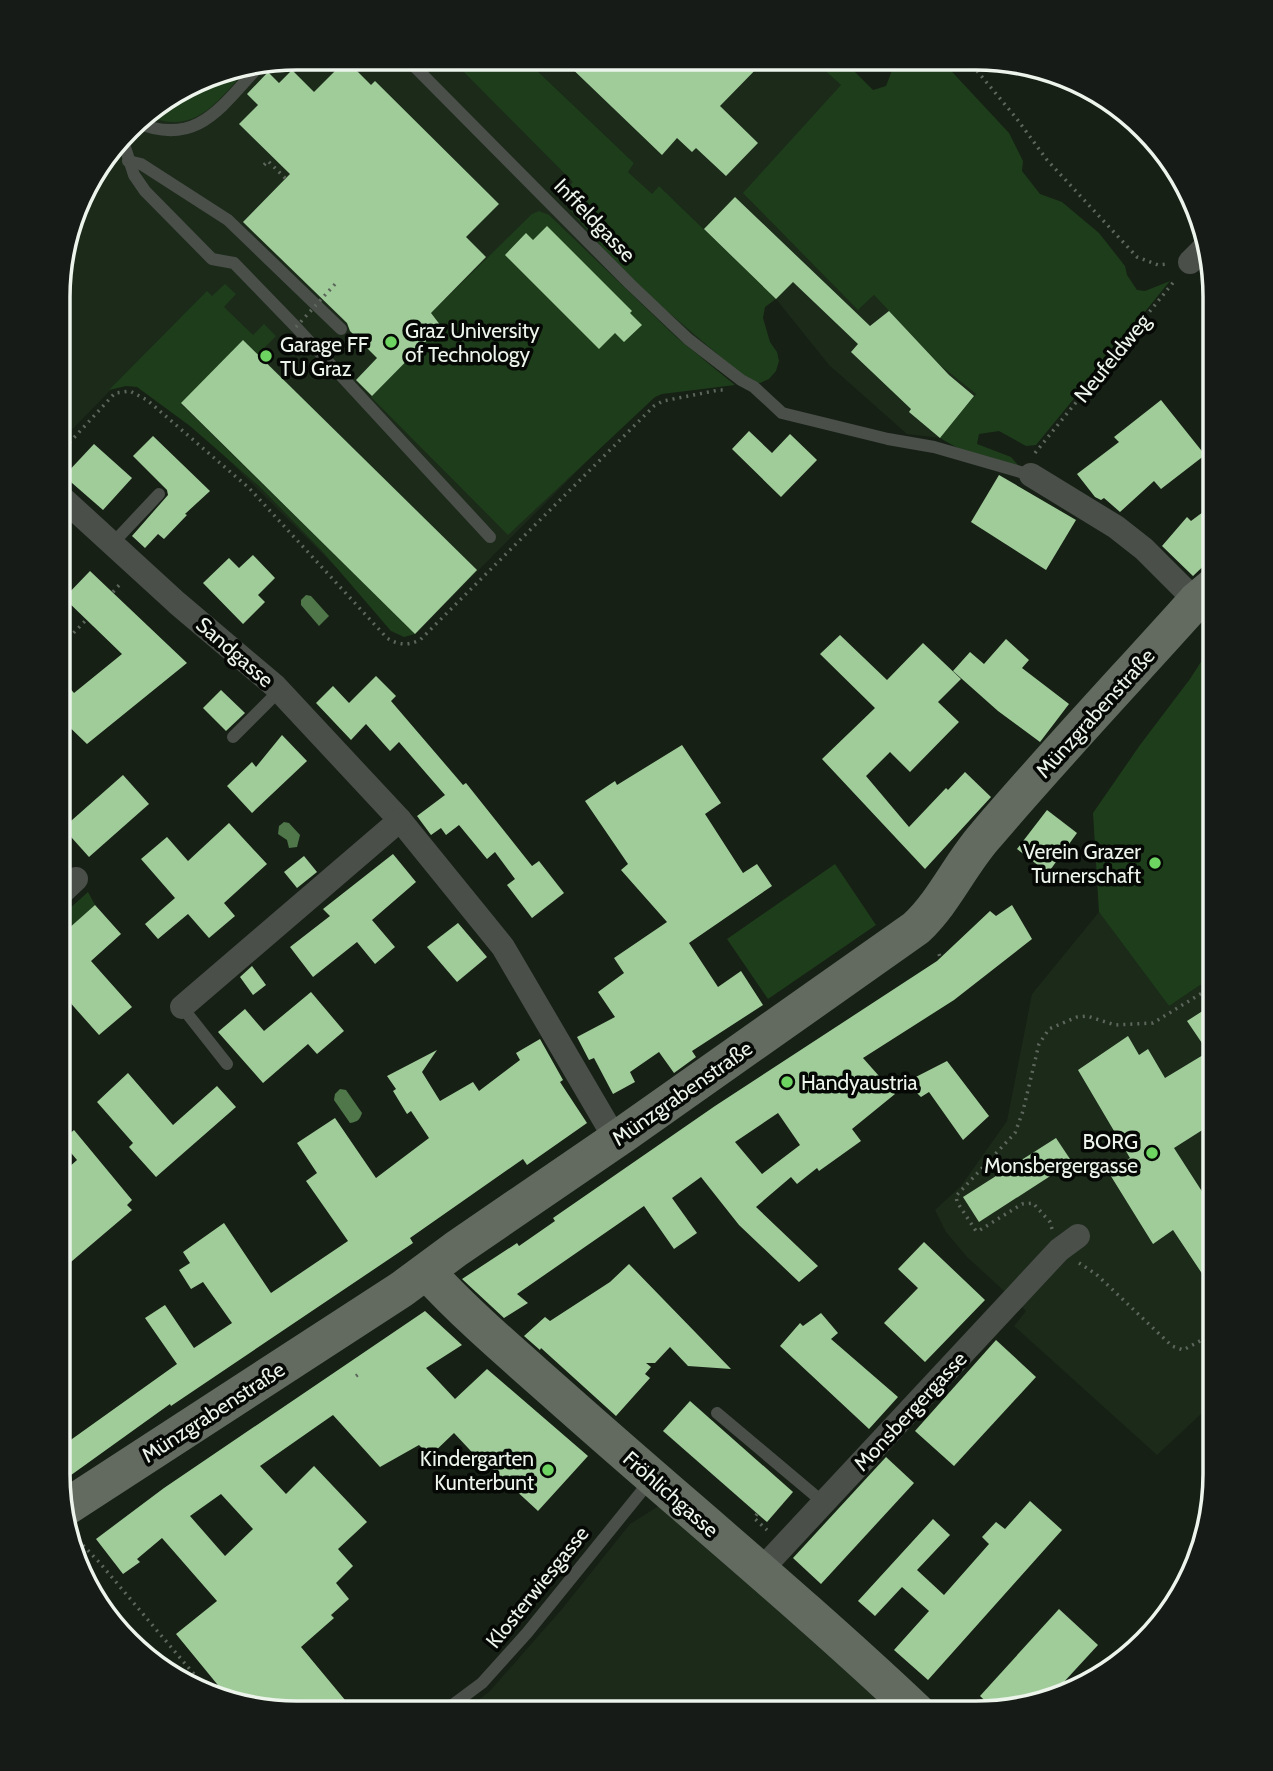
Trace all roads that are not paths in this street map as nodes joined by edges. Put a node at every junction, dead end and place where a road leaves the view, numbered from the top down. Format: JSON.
{"nodes":[{"id":1,"x":418,"y":70,"type":"edge"},
{"id":2,"x":250,"y":76,"type":"edge"},
{"id":3,"x":146,"y":127,"type":"edge"},
{"id":4,"x":125,"y":149,"type":"edge"},
{"id":5,"x":128,"y":161,"type":"junction"},
{"id":6,"x":341,"y":330,"type":"dead end"},
{"id":7,"x":1031,"y":475,"type":"joint"},
{"id":8,"x":159,"y":494,"type":"dead end"},
{"id":9,"x":70,"y":504,"type":"edge"},
{"id":10,"x":490,"y":537,"type":"dead end"},
{"id":11,"x":113,"y":543,"type":"junction"},
{"id":12,"x":1203,"y":592,"type":"edge"},
{"id":13,"x":1203,"y":595,"type":"edge"},
{"id":14,"x":279,"y":691,"type":"junction"},
{"id":15,"x":233,"y":737,"type":"dead end"},
{"id":16,"x":400,"y":820,"type":"junction"},
{"id":17,"x":182,"y":1007,"type":"joint"},
{"id":18,"x":227,"y":1063,"type":"dead end"},
{"id":19,"x":616,"y":1140,"type":"junction"},
{"id":20,"x":1069,"y":1243,"type":"road end"},
{"id":21,"x":427,"y":1272,"type":"junction"},
{"id":22,"x":717,"y":1413,"type":"dead end"},
{"id":23,"x":653,"y":1478,"type":"junction"},
{"id":24,"x":824,"y":1503,"type":"junction"},
{"id":25,"x":72,"y":1504,"type":"edge"},
{"id":26,"x":760,"y":1571,"type":"junction"},
{"id":27,"x":458,"y":1701,"type":"edge"},
{"id":28,"x":905,"y":1701,"type":"edge"}],
"edges":[{"from":1,"to":7,"type":"lane","name":"Inffeldgasse"},
{"from":2,"to":3,"type":"lane"},
{"from":4,"to":5,"type":"lane"},
{"from":5,"to":6,"type":"lane"},
{"from":5,"to":10,"type":"lane"},
{"from":7,"to":12,"type":"street"},
{"from":8,"to":11,"type":"lane"},
{"from":9,"to":11,"type":"street","name":"Sandgasse"},
{"from":11,"to":14,"type":"street","name":"Sandgasse"},
{"from":13,"to":19,"type":"main road","name":"Münzgrabenstraße"},
{"from":14,"to":15,"type":"lane"},
{"from":14,"to":16,"type":"street","name":"Sandgasse"},
{"from":16,"to":17,"type":"street"},
{"from":16,"to":19,"type":"street","name":"Sandgasse"},
{"from":17,"to":18,"type":"lane"},
{"from":19,"to":21,"type":"main road","name":"Münzgrabenstraße"},
{"from":20,"to":24,"type":"street","name":"Monsbergergasse"},
{"from":21,"to":23,"type":"main road","name":"Fröhlichgasse"},
{"from":21,"to":25,"type":"main road","name":"Münzgrabenstraße"},
{"from":22,"to":24,"type":"lane"},
{"from":23,"to":26,"type":"main road","name":"Fröhlichgasse"},
{"from":23,"to":27,"type":"lane","name":"Klosterwiesgasse"},
{"from":24,"to":26,"type":"street","name":"Monsbergergasse"},
{"from":26,"to":28,"type":"main road","name":"Fröhlichgasse"}]}
